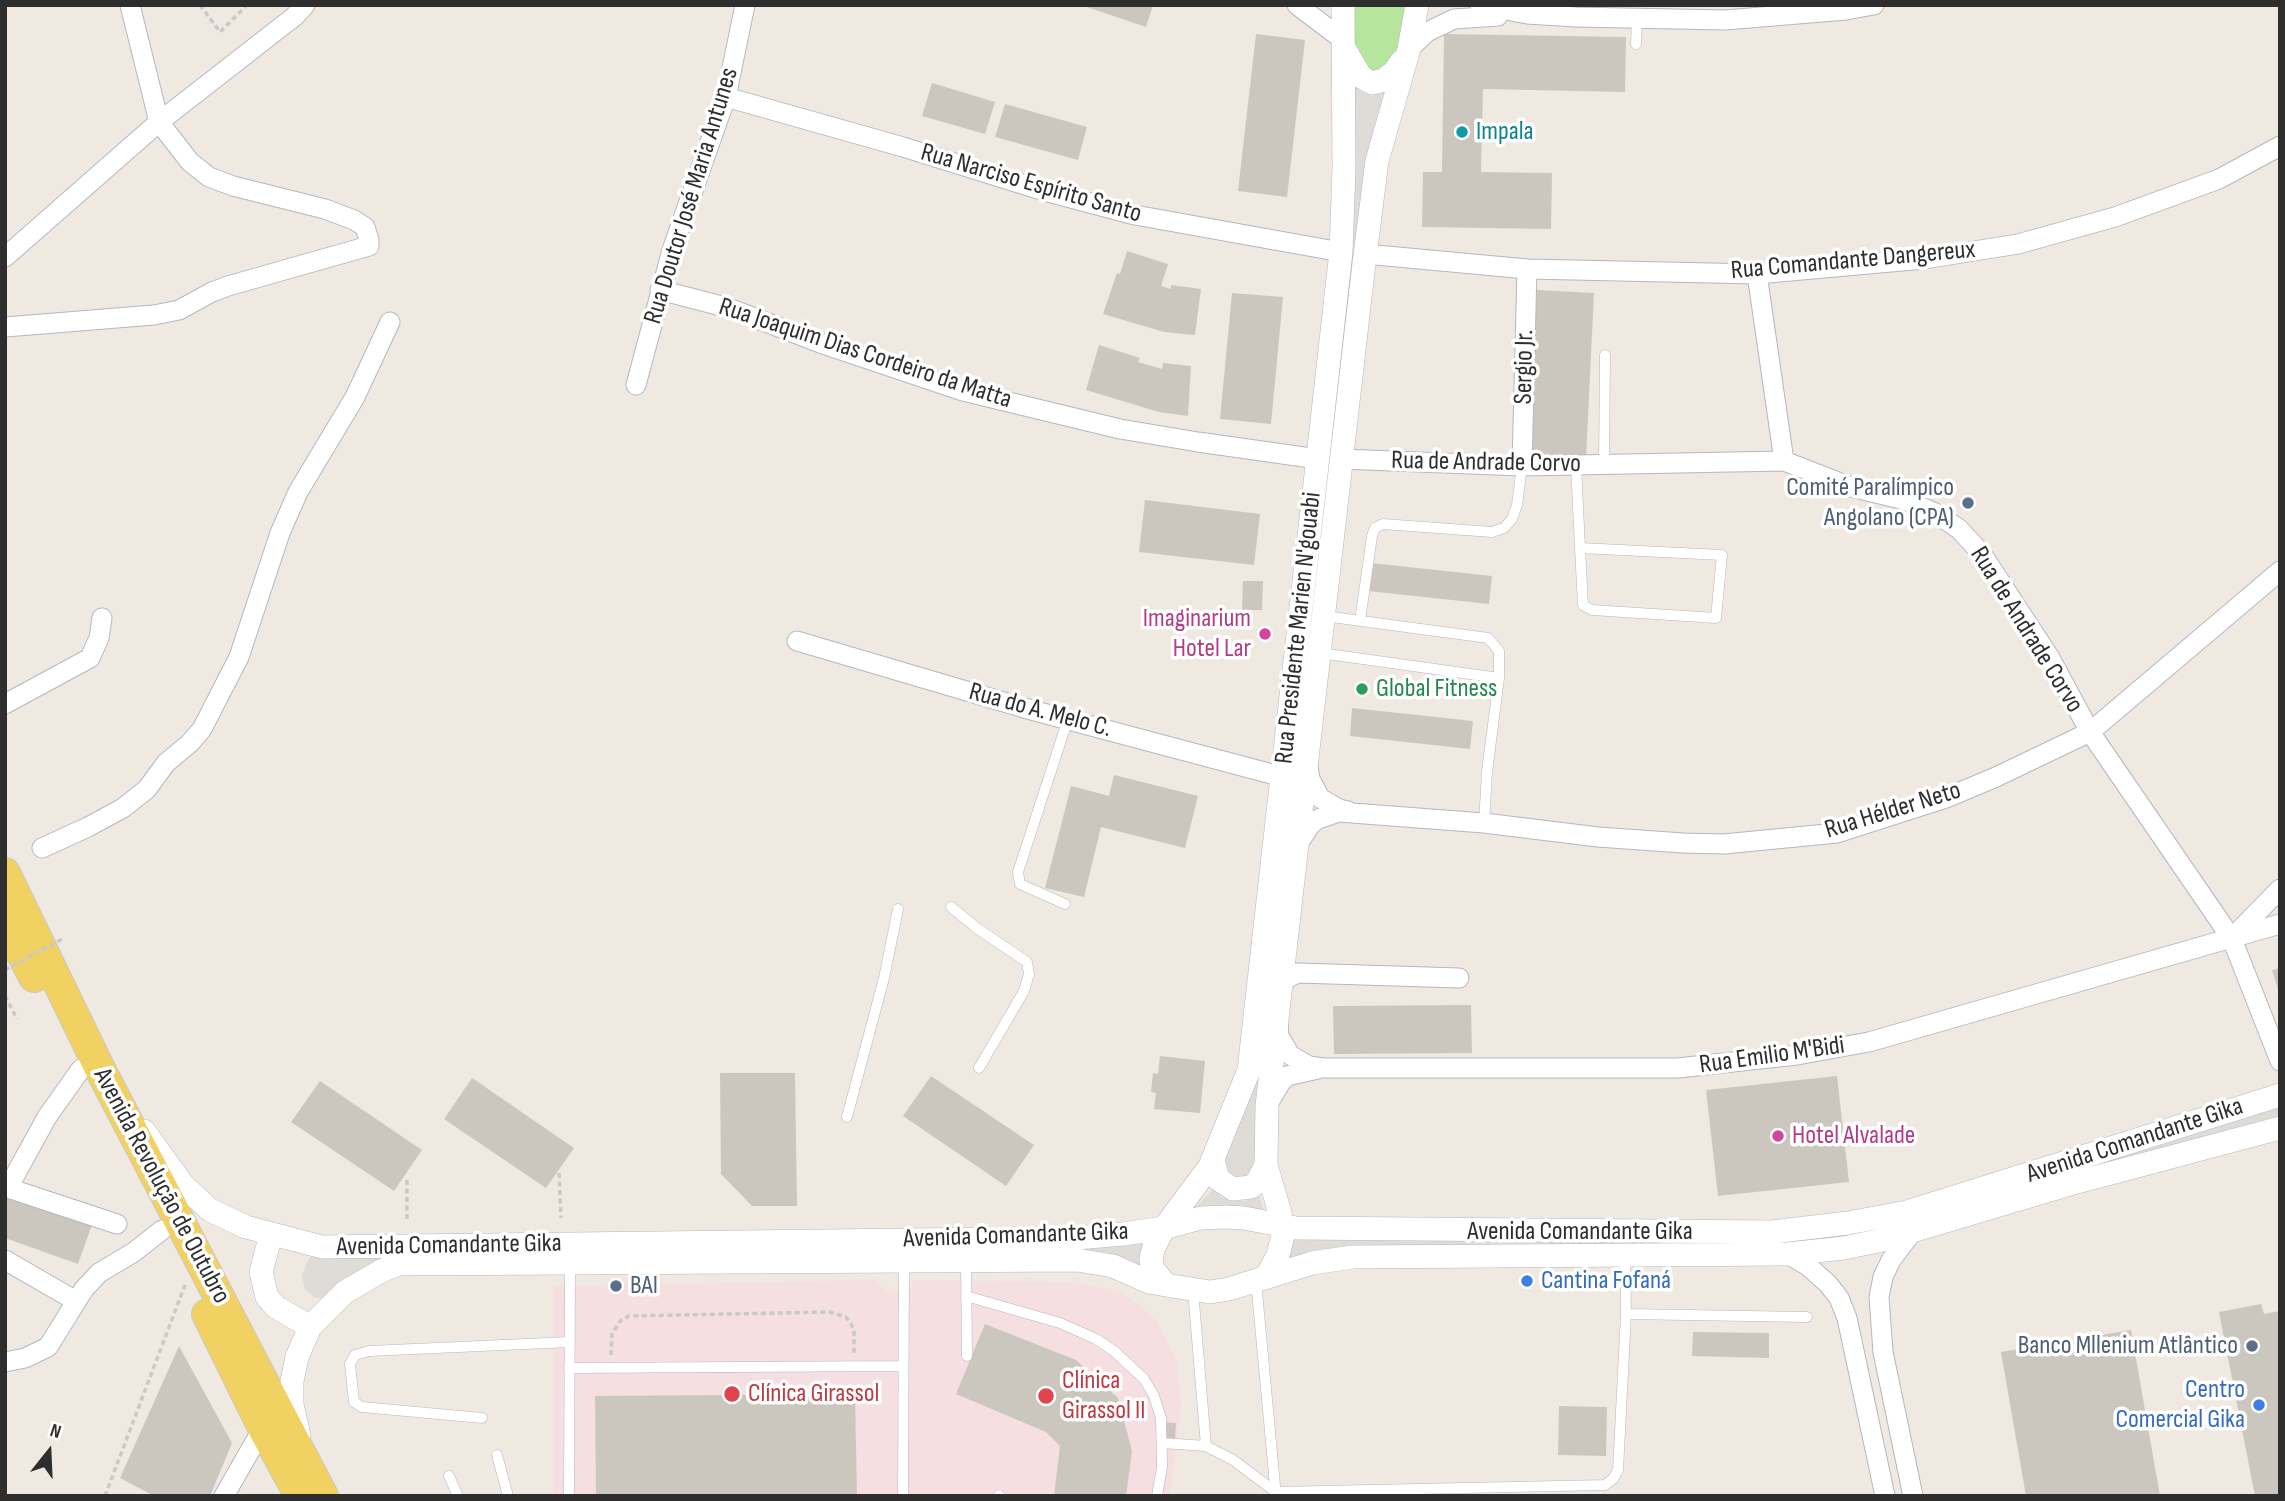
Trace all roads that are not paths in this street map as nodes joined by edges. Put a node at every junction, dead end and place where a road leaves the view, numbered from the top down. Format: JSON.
{"nodes":[{"id":1,"x":130,"y":5,"type":"edge"},
{"id":2,"x":304,"y":5,"type":"edge"},
{"id":3,"x":745,"y":5,"type":"edge"},
{"id":4,"x":1297,"y":5,"type":"edge"},
{"id":5,"x":1343,"y":5,"type":"edge"},
{"id":6,"x":1417,"y":5,"type":"edge"},
{"id":7,"x":1480,"y":5,"type":"edge"},
{"id":8,"x":1874,"y":5,"type":"edge"},
{"id":9,"x":1527,"y":14,"type":"junction"},
{"id":10,"x":1639,"y":19,"type":"junction"},
{"id":11,"x":1342,"y":41,"type":"junction"},
{"id":12,"x":1638,"y":44,"type":"dead end"},
{"id":13,"x":1409,"y":49,"type":"junction"},
{"id":14,"x":726,"y":97,"type":"junction"},
{"id":15,"x":159,"y":122,"type":"junction"},
{"id":16,"x":2280,"y":146,"type":"edge"},
{"id":17,"x":1341,"y":252,"type":"junction"},
{"id":18,"x":1365,"y":254,"type":"junction"},
{"id":19,"x":5,"y":257,"type":"edge"},
{"id":20,"x":1527,"y":269,"type":"junction"},
{"id":21,"x":1757,"y":274,"type":"junction"},
{"id":22,"x":660,"y":290,"type":"junction"},
{"id":23,"x":390,"y":322,"type":"dead end"},
{"id":24,"x":5,"y":327,"type":"edge"},
{"id":25,"x":1605,"y":355,"type":"dead end"},
{"id":26,"x":636,"y":385,"type":"dead end"},
{"id":27,"x":1318,"y":459,"type":"junction"},
{"id":28,"x":1342,"y":459,"type":"junction"},
{"id":29,"x":1784,"y":461,"type":"junction"},
{"id":30,"x":1576,"y":465,"type":"junction"},
{"id":31,"x":1604,"y":465,"type":"junction"},
{"id":32,"x":1522,"y":466,"type":"junction"},
{"id":33,"x":1580,"y":548,"type":"junction"},
{"id":34,"x":2280,"y":571,"type":"edge"},
{"id":35,"x":1323,"y":616,"type":"junction"},
{"id":36,"x":102,"y":618,"type":"dead end"},
{"id":37,"x":1360,"y":621,"type":"junction"},
{"id":38,"x":797,"y":641,"type":"dead end"},
{"id":39,"x":1319,"y":653,"type":"junction"},
{"id":40,"x":1499,"y":678,"type":"junction"},
{"id":41,"x":5,"y":704,"type":"edge"},
{"id":42,"x":1068,"y":719,"type":"junction"},
{"id":43,"x":2090,"y":732,"type":"junction"},
{"id":44,"x":1307,"y":757,"type":"junction"},
{"id":45,"x":1283,"y":777,"type":"junction"},
{"id":46,"x":1352,"y":812,"type":"junction"},
{"id":47,"x":1484,"y":823,"type":"junction"},
{"id":48,"x":1297,"y":847,"type":"junction"},
{"id":49,"x":42,"y":848,"type":"dead end"},
{"id":50,"x":5,"y":873,"type":"edge"},
{"id":51,"x":2280,"y":888,"type":"edge"},
{"id":52,"x":1065,"y":904,"type":"dead end"},
{"id":53,"x":951,"y":906,"type":"dead end"},
{"id":54,"x":898,"y":909,"type":"dead end"},
{"id":55,"x":5,"y":922,"type":"edge"},
{"id":56,"x":2280,"y":924,"type":"edge"},
{"id":57,"x":2232,"y":939,"type":"junction"},
{"id":58,"x":1288,"y":972,"type":"junction"},
{"id":59,"x":1459,"y":978,"type":"dead end"},
{"id":60,"x":1277,"y":1019,"type":"junction"},
{"id":61,"x":2280,"y":1061,"type":"edge"},
{"id":62,"x":979,"y":1068,"type":"dead end"},
{"id":63,"x":1323,"y":1068,"type":"junction"},
{"id":64,"x":90,"y":1069,"type":"junction"},
{"id":65,"x":2280,"y":1095,"type":"edge"},
{"id":66,"x":1267,"y":1106,"type":"junction"},
{"id":67,"x":846,"y":1117,"type":"dead end"},
{"id":68,"x":2280,"y":1128,"type":"edge"},
{"id":69,"x":1213,"y":1160,"type":"junction"},
{"id":70,"x":1266,"y":1165,"type":"junction"},
{"id":71,"x":7,"y":1187,"type":"edge"},
{"id":72,"x":117,"y":1223,"type":"dead end"},
{"id":73,"x":1282,"y":1225,"type":"junction"},
{"id":74,"x":1164,"y":1227,"type":"junction"},
{"id":75,"x":162,"y":1230,"type":"junction"},
{"id":76,"x":1913,"y":1231,"type":"junction"},
{"id":77,"x":271,"y":1234,"type":"junction"},
{"id":78,"x":1625,"y":1254,"type":"junction"},
{"id":79,"x":1788,"y":1254,"type":"junction"},
{"id":80,"x":5,"y":1260,"type":"edge"},
{"id":81,"x":966,"y":1260,"type":"junction"},
{"id":82,"x":904,"y":1261,"type":"junction"},
{"id":83,"x":570,"y":1263,"type":"junction"},
{"id":84,"x":1261,"y":1278,"type":"junction"},
{"id":85,"x":1166,"y":1286,"type":"junction"},
{"id":86,"x":1193,"y":1290,"type":"junction"},
{"id":87,"x":966,"y":1296,"type":"junction"},
{"id":88,"x":76,"y":1301,"type":"junction"},
{"id":89,"x":1626,"y":1314,"type":"junction"},
{"id":90,"x":1807,"y":1317,"type":"dead end"},
{"id":91,"x":310,"y":1327,"type":"junction"},
{"id":92,"x":570,"y":1342,"type":"junction"},
{"id":93,"x":967,"y":1356,"type":"dead end"},
{"id":94,"x":5,"y":1362,"type":"edge"},
{"id":95,"x":904,"y":1366,"type":"junction"},
{"id":96,"x":569,"y":1368,"type":"junction"},
{"id":97,"x":482,"y":1418,"type":"dead end"},
{"id":98,"x":262,"y":1428,"type":"junction"},
{"id":99,"x":1162,"y":1443,"type":"junction"},
{"id":100,"x":1206,"y":1446,"type":"junction"},
{"id":101,"x":497,"y":1455,"type":"dead end"},
{"id":102,"x":449,"y":1476,"type":"dead end"},
{"id":103,"x":313,"y":1491,"type":"edge"},
{"id":104,"x":1276,"y":1494,"type":"edge"},
{"id":105,"x":224,"y":1496,"type":"edge"},
{"id":106,"x":458,"y":1496,"type":"edge"},
{"id":107,"x":508,"y":1496,"type":"edge"},
{"id":108,"x":569,"y":1496,"type":"edge"},
{"id":109,"x":903,"y":1496,"type":"edge"},
{"id":110,"x":1157,"y":1496,"type":"edge"},
{"id":111,"x":1885,"y":1496,"type":"edge"},
{"id":112,"x":1913,"y":1496,"type":"edge"}],
"edges":[{"from":1,"to":15,"type":"street"},
{"from":2,"to":15,"type":"street"},
{"from":3,"to":14,"type":"street","name":"Rua Doutor José Maria Antunes"},
{"from":4,"to":11,"type":"street"},
{"from":5,"to":11,"type":"street","name":"Rua Presidente Marien N'gouabi"},
{"from":6,"to":13,"type":"street","name":"Rua Presidente Marien N'gouabi"},
{"from":7,"to":9,"type":"street"},
{"from":8,"to":10,"type":"street"},
{"from":9,"to":10,"type":"street"},
{"from":9,"to":13,"type":"street"},
{"from":10,"to":12,"type":"lane"},
{"from":11,"to":13,"type":"street"},
{"from":11,"to":17,"type":"street","name":"Rua Presidente Marien N'gouabi"},
{"from":13,"to":18,"type":"street","name":"Rua Presidente Marien N'gouabi"},
{"from":14,"to":17,"type":"street","name":"Rua Narciso Espírito Santo"},
{"from":14,"to":22,"type":"street","name":"Rua Doutor José Maria Antunes"},
{"from":15,"to":19,"type":"street"},
{"from":15,"to":24,"type":"street"},
{"from":16,"to":21,"type":"street","name":"Rua Comandante Dangereux"},
{"from":17,"to":27,"type":"street","name":"Rua Presidente Marien N'gouabi"},
{"from":18,"to":20,"type":"street","name":"Rua Comandante Dangereux"},
{"from":18,"to":28,"type":"street","name":"Rua Presidente Marien N'gouabi"},
{"from":20,"to":21,"type":"street","name":"Rua Comandante Dangereux"},
{"from":20,"to":32,"type":"street","name":"Sergio Jr."},
{"from":21,"to":29,"type":"street"},
{"from":22,"to":26,"type":"street","name":"Rua Doutor José Maria Antunes"},
{"from":22,"to":27,"type":"street","name":"Rua Joaquim Dias Cordeiro da Matta"},
{"from":23,"to":49,"type":"street"},
{"from":25,"to":31,"type":"lane"},
{"from":27,"to":45,"type":"street","name":"Rua Presidente Marien N'gouabi"},
{"from":28,"to":32,"type":"street","name":"Rua de Andrade Corvo"},
{"from":28,"to":35,"type":"street","name":"Rua Presidente Marien N'gouabi"},
{"from":29,"to":31,"type":"street","name":"Rua de Andrade Corvo"},
{"from":29,"to":43,"type":"street","name":"Rua de Andrade Corvo"},
{"from":30,"to":31,"type":"street","name":"Rua de Andrade Corvo"},
{"from":30,"to":32,"type":"street","name":"Rua de Andrade Corvo"},
{"from":30,"to":33,"type":"lane"},
{"from":32,"to":37,"type":"lane"},
{"from":33,"to":33,"type":"lane"},
{"from":34,"to":43,"type":"street","name":"Rua Hélder Neto"},
{"from":35,"to":37,"type":"lane"},
{"from":35,"to":39,"type":"street","name":"Rua Presidente Marien N'gouabi"},
{"from":36,"to":41,"type":"street"},
{"from":37,"to":40,"type":"lane"},
{"from":38,"to":42,"type":"street","name":"Rua do A. Melo C."},
{"from":39,"to":40,"type":"lane"},
{"from":39,"to":44,"type":"street","name":"Rua Presidente Marien N'gouabi"},
{"from":40,"to":47,"type":"lane"},
{"from":42,"to":45,"type":"street","name":"Rua do A. Melo C."},
{"from":42,"to":52,"type":"lane"},
{"from":43,"to":47,"type":"street","name":"Rua Hélder Neto"},
{"from":43,"to":57,"type":"street","name":"Rua de Andrade Corvo"},
{"from":44,"to":46,"type":"street","name":"Rua Hélder Neto"},
{"from":44,"to":48,"type":"street","name":"Rua Presidente Marien N'gouabi"},
{"from":45,"to":69,"type":"street","name":"Rua Presidente Marien N'gouabi"},
{"from":46,"to":47,"type":"street","name":"Rua Hélder Neto"},
{"from":46,"to":48,"type":"street","name":"Rua Hélder Neto"},
{"from":48,"to":58,"type":"street","name":"Rua Presidente Marien N'gouabi"},
{"from":50,"to":64,"type":"main road","name":"Avenida Revolução de Outubro"},
{"from":51,"to":57,"type":"street"},
{"from":53,"to":62,"type":"lane"},
{"from":54,"to":67,"type":"lane"},
{"from":55,"to":64,"type":"main road","name":"Avenida Revolução de Outubro"},
{"from":56,"to":57,"type":"street","name":"Rua Emilio M'Bidi"},
{"from":57,"to":61,"type":"street","name":"Rua de Andrade Corvo"},
{"from":57,"to":63,"type":"street","name":"Rua Emilio M'Bidi"},
{"from":58,"to":59,"type":"street"},
{"from":58,"to":60,"type":"street","name":"Rua Presidente Marien N'gouabi"},
{"from":60,"to":63,"type":"street","name":"Rua Emilio M'Bidi"},
{"from":60,"to":66,"type":"street","name":"Rua Presidente Marien N'gouabi"},
{"from":63,"to":66,"type":"street"},
{"from":64,"to":71,"type":"street"},
{"from":64,"to":75,"type":"main road","name":"Avenida Revolução de Outubro"},
{"from":64,"to":77,"type":"street","name":"Avenida Comandante Gika"},
{"from":64,"to":103,"type":"main road","name":"Avenida Revolução de Outubro"},
{"from":65,"to":73,"type":"street","name":"Avenida Comandante Gika"},
{"from":66,"to":70,"type":"street","name":"Rua Presidente Marien N'gouabi"},
{"from":68,"to":76,"type":"street","name":"Avenida Comandante Gika"},
{"from":69,"to":70,"type":"street"},
{"from":69,"to":74,"type":"street","name":"Rua Presidente Marien N'gouabi"},
{"from":70,"to":73,"type":"street","name":"Rua Presidente Marien N'gouabi"},
{"from":71,"to":72,"type":"street"},
{"from":73,"to":74,"type":"street","name":"Avenida Comandante Gika"},
{"from":73,"to":84,"type":"street"},
{"from":74,"to":77,"type":"street","name":"Avenida Comandante Gika"},
{"from":74,"to":85,"type":"street","name":"Rua Presidente Marien N'gouabi"},
{"from":75,"to":88,"type":"street"},
{"from":75,"to":98,"type":"main road","name":"Avenida Revolução de Outubro"},
{"from":76,"to":79,"type":"street","name":"Avenida Comandante Gika"},
{"from":76,"to":112,"type":"street"},
{"from":77,"to":91,"type":"street"},
{"from":78,"to":79,"type":"street","name":"Avenida Comandante Gika"},
{"from":78,"to":84,"type":"street","name":"Avenida Comandante Gika"},
{"from":78,"to":89,"type":"lane"},
{"from":79,"to":111,"type":"street"},
{"from":80,"to":88,"type":"street"},
{"from":81,"to":82,"type":"street","name":"Avenida Comandante Gika"},
{"from":81,"to":85,"type":"street","name":"Avenida Comandante Gika"},
{"from":81,"to":87,"type":"lane"},
{"from":82,"to":83,"type":"street","name":"Avenida Comandante Gika"},
{"from":82,"to":95,"type":"lane"},
{"from":83,"to":91,"type":"street","name":"Avenida Comandante Gika"},
{"from":83,"to":92,"type":"lane"},
{"from":84,"to":86,"type":"street","name":"Avenida Comandante Gika"},
{"from":84,"to":104,"type":"lane"},
{"from":85,"to":86,"type":"street","name":"Avenida Comandante Gika"},
{"from":86,"to":100,"type":"lane"},
{"from":87,"to":93,"type":"lane"},
{"from":87,"to":99,"type":"lane"},
{"from":88,"to":94,"type":"street"},
{"from":89,"to":90,"type":"lane"},
{"from":89,"to":104,"type":"lane"},
{"from":91,"to":103,"type":"street","name":"Avenida Comandante Gika"},
{"from":92,"to":96,"type":"lane"},
{"from":92,"to":97,"type":"lane"},
{"from":95,"to":96,"type":"lane"},
{"from":95,"to":109,"type":"lane"},
{"from":96,"to":108,"type":"lane"},
{"from":98,"to":103,"type":"main road","name":"Avenida Revolução de Outubro"},
{"from":98,"to":105,"type":"street"},
{"from":99,"to":100,"type":"lane"},
{"from":99,"to":110,"type":"lane"},
{"from":100,"to":104,"type":"lane"},
{"from":101,"to":107,"type":"lane"},
{"from":102,"to":106,"type":"lane"}]}
